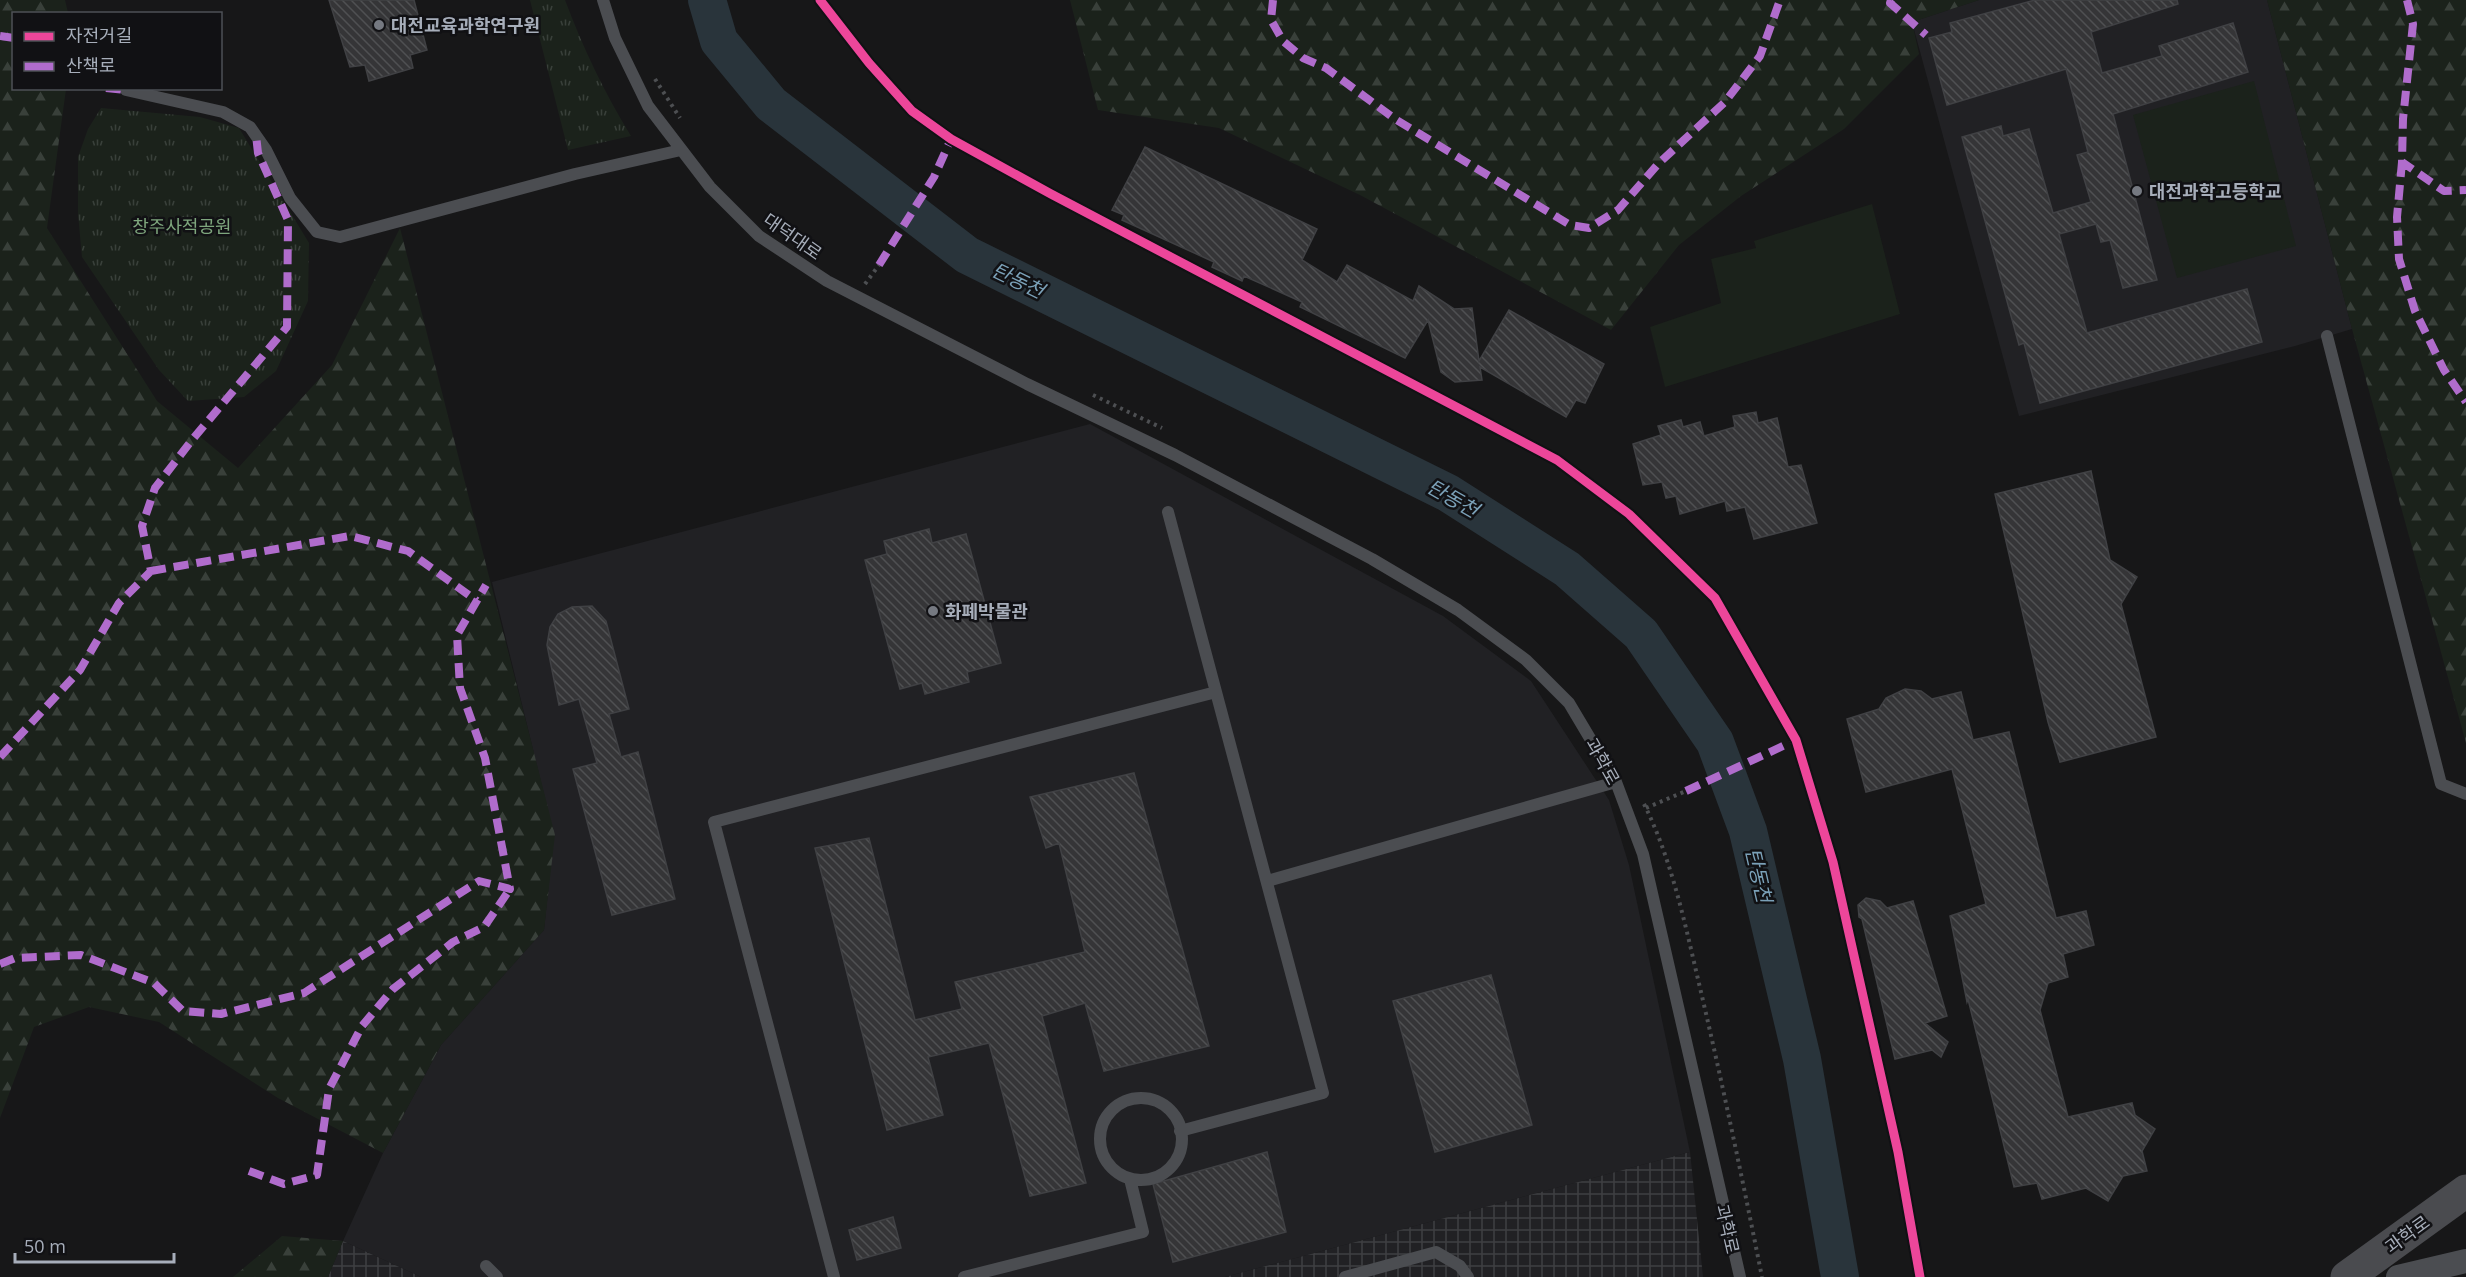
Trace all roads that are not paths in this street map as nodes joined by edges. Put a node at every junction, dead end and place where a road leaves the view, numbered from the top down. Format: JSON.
{"nodes":[{"id":1,"x":603,"y":0,"type":"edge"},
{"id":2,"x":126,"y":90,"type":"dead end"},
{"id":3,"x":681,"y":150,"type":"junction"},
{"id":4,"x":2327,"y":336,"type":"dead end"},
{"id":5,"x":1175,"y":455,"type":"joint"},
{"id":6,"x":1168,"y":512,"type":"dead end"},
{"id":7,"x":1216,"y":692,"type":"junction"},
{"id":8,"x":1616,"y":782,"type":"junction"},
{"id":9,"x":2466,"y":794,"type":"edge"},
{"id":10,"x":1266,"y":881,"type":"junction"},
{"id":11,"x":1180,"y":1131,"type":"junction"},
{"id":12,"x":1130,"y":1179,"type":"junction"},
{"id":13,"x":2466,"y":1191,"type":"edge"},
{"id":14,"x":2466,"y":1261,"type":"edge"},
{"id":15,"x":486,"y":1266,"type":"dead end"},
{"id":16,"x":498,"y":1277,"type":"edge"},
{"id":17,"x":834,"y":1277,"type":"edge"},
{"id":18,"x":964,"y":1277,"type":"edge"},
{"id":19,"x":1344,"y":1277,"type":"edge"},
{"id":20,"x":1468,"y":1277,"type":"edge"},
{"id":21,"x":1740,"y":1277,"type":"edge"},
{"id":22,"x":2347,"y":1277,"type":"edge"},
{"id":23,"x":2398,"y":1277,"type":"edge"}],
"edges":[{"from":1,"to":3,"type":"lane","name":"대덕대로"},
{"from":2,"to":3,"type":"lane"},
{"from":3,"to":5,"type":"lane","name":"대덕대로"},
{"from":4,"to":9,"type":"lane"},
{"from":5,"to":8,"type":"lane","name":"과학로"},
{"from":6,"to":7,"type":"lane"},
{"from":7,"to":10,"type":"lane"},
{"from":7,"to":17,"type":"lane"},
{"from":8,"to":10,"type":"lane"},
{"from":8,"to":21,"type":"lane","name":"과학로"},
{"from":10,"to":11,"type":"lane"},
{"from":11,"to":12,"type":"lane"},
{"from":11,"to":12,"type":"lane"},
{"from":12,"to":18,"type":"lane"},
{"from":13,"to":22,"type":"main road","name":"과학로"},
{"from":14,"to":23,"type":"street"},
{"from":15,"to":16,"type":"lane"},
{"from":19,"to":20,"type":"lane"}]}
